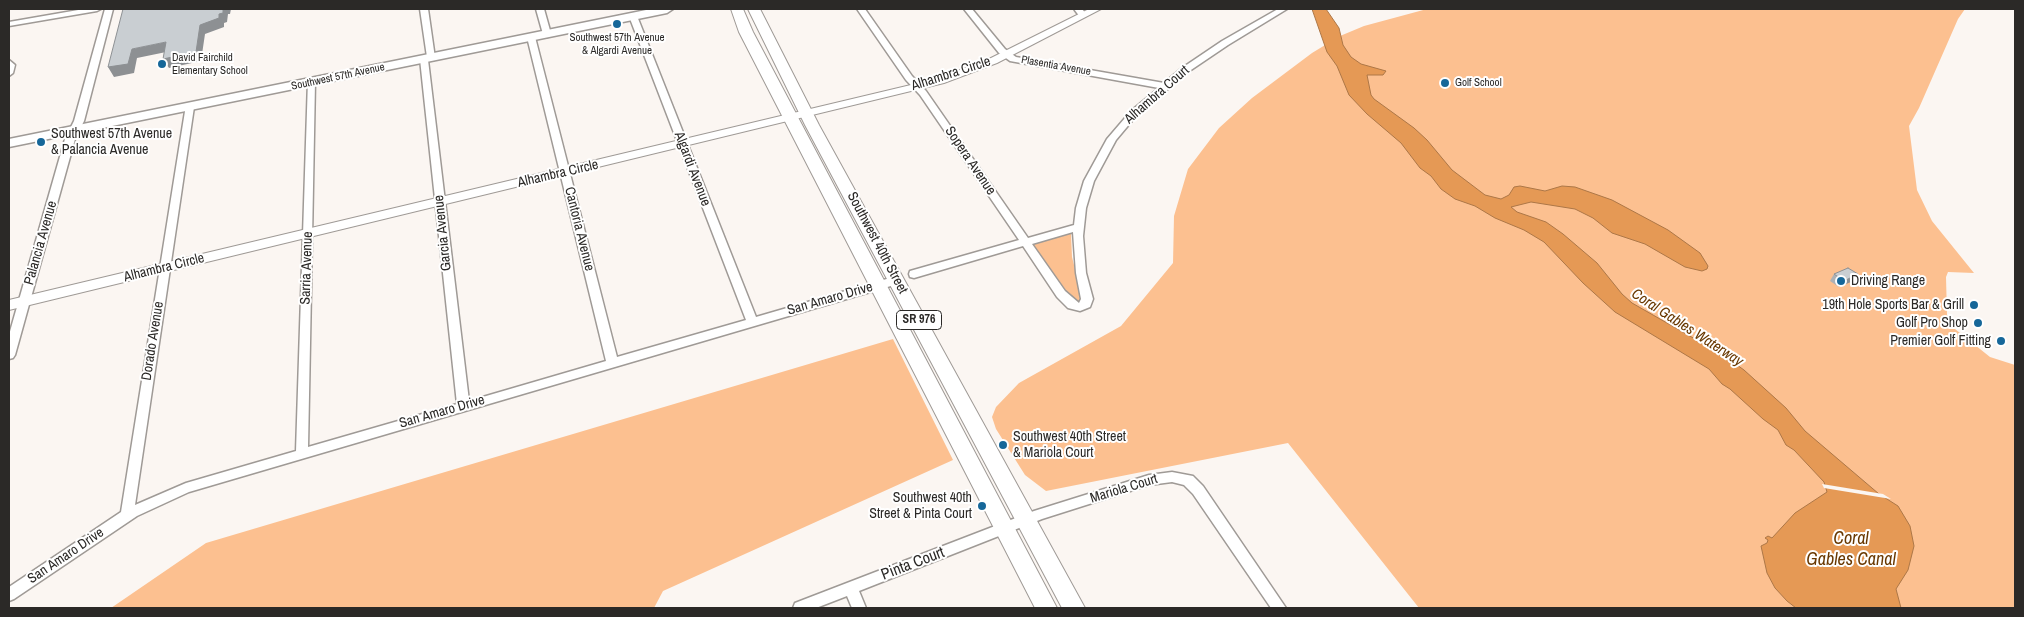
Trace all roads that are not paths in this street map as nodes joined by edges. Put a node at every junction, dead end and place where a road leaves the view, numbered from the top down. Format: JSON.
{"nodes":[{"id":1,"x":34,"y":9,"type":"edge"},
{"id":2,"x":97,"y":9,"type":"edge"},
{"id":3,"x":109,"y":9,"type":"edge"},
{"id":4,"x":424,"y":9,"type":"edge"},
{"id":5,"x":540,"y":9,"type":"edge"},
{"id":6,"x":667,"y":9,"type":"edge"},
{"id":7,"x":737,"y":9,"type":"edge"},
{"id":8,"x":754,"y":9,"type":"edge"},
{"id":9,"x":861,"y":9,"type":"edge"},
{"id":10,"x":968,"y":9,"type":"edge"},
{"id":11,"x":1096,"y":9,"type":"edge"},
{"id":12,"x":1282,"y":9,"type":"edge"},
{"id":13,"x":644,"y":11,"type":"edge"},
{"id":14,"x":1080,"y":12,"type":"edge"},
{"id":15,"x":633,"y":16,"type":"junction"},
{"id":16,"x":30,"y":20,"type":"junction"},
{"id":17,"x":9,"y":24,"type":"edge"},
{"id":18,"x":547,"y":34,"type":"junction"},
{"id":19,"x":531,"y":37,"type":"junction"},
{"id":20,"x":1006,"y":54,"type":"junction"},
{"id":21,"x":428,"y":58,"type":"junction"},
{"id":22,"x":9,"y":63,"type":"edge"},
{"id":23,"x":9,"y":73,"type":"edge"},
{"id":24,"x":311,"y":82,"type":"junction"},
{"id":25,"x":917,"y":86,"type":"junction"},
{"id":26,"x":1165,"y":86,"type":"junction"},
{"id":27,"x":189,"y":107,"type":"junction"},
{"id":28,"x":799,"y":116,"type":"junction"},
{"id":29,"x":74,"y":130,"type":"junction"},
{"id":30,"x":9,"y":143,"type":"edge"},
{"id":31,"x":682,"y":144,"type":"junction"},
{"id":32,"x":565,"y":172,"type":"junction"},
{"id":33,"x":440,"y":202,"type":"junction"},
{"id":34,"x":1078,"y":227,"type":"junction"},
{"id":35,"x":307,"y":234,"type":"junction"},
{"id":36,"x":1025,"y":242,"type":"junction"},
{"id":37,"x":164,"y":268,"type":"junction"},
{"id":38,"x":914,"y":274,"type":"dead end"},
{"id":39,"x":897,"y":280,"type":"junction"},
{"id":40,"x":878,"y":285,"type":"junction"},
{"id":41,"x":24,"y":302,"type":"junction"},
{"id":42,"x":9,"y":305,"type":"edge"},
{"id":43,"x":1082,"y":307,"type":"joint"},
{"id":44,"x":752,"y":322,"type":"junction"},
{"id":45,"x":9,"y":356,"type":"edge"},
{"id":46,"x":612,"y":363,"type":"junction"},
{"id":47,"x":463,"y":406,"type":"junction"},
{"id":48,"x":302,"y":453,"type":"junction"},
{"id":49,"x":127,"y":516,"type":"junction"},
{"id":50,"x":1026,"y":520,"type":"junction"},
{"id":51,"x":1004,"y":529,"type":"junction"},
{"id":52,"x":852,"y":588,"type":"junction"},
{"id":53,"x":9,"y":595,"type":"edge"},
{"id":54,"x":800,"y":608,"type":"edge"},
{"id":55,"x":859,"y":608,"type":"edge"},
{"id":56,"x":1046,"y":608,"type":"edge"},
{"id":57,"x":1074,"y":608,"type":"edge"},
{"id":58,"x":1279,"y":608,"type":"edge"}],
"edges":[{"from":1,"to":16,"type":"street"},
{"from":2,"to":16,"type":"street"},
{"from":3,"to":29,"type":"street","name":"Palancia Avenue"},
{"from":4,"to":21,"type":"street","name":"Garcia Avenue"},
{"from":5,"to":18,"type":"street"},
{"from":6,"to":13,"type":"main road","name":"Southwest 57th Avenue"},
{"from":7,"to":28,"type":"main road","name":"Southwest 40th Street","number":"SR 976"},
{"from":8,"to":28,"type":"main road","name":"Southwest 40th Street","number":"SR 976"},
{"from":9,"to":25,"type":"street","name":"Sopera Avenue"},
{"from":10,"to":20,"type":"street","name":"Plasentia Avenue"},
{"from":11,"to":14,"type":"street","name":"Alhambra Circle"},
{"from":12,"to":26,"type":"street","name":"Alhambra Court"},
{"from":13,"to":15,"type":"main road","name":"Southwest 57th Avenue"},
{"from":14,"to":20,"type":"street","name":"Alhambra Circle"},
{"from":15,"to":18,"type":"main road","name":"Southwest 57th Avenue"},
{"from":15,"to":31,"type":"street","name":"Algardi Avenue"},
{"from":16,"to":17,"type":"street"},
{"from":18,"to":19,"type":"main road","name":"Southwest 57th Avenue"},
{"from":19,"to":21,"type":"main road","name":"Southwest 57th Avenue"},
{"from":19,"to":32,"type":"street","name":"Cantoria Avenue"},
{"from":20,"to":25,"type":"street","name":"Alhambra Circle"},
{"from":20,"to":26,"type":"street","name":"Plasentia Avenue"},
{"from":21,"to":24,"type":"main road","name":"Southwest 57th Avenue"},
{"from":21,"to":33,"type":"street","name":"Garcia Avenue"},
{"from":22,"to":23,"type":"street"},
{"from":24,"to":27,"type":"main road","name":"Southwest 57th Avenue"},
{"from":24,"to":35,"type":"street","name":"Sarria Avenue"},
{"from":25,"to":28,"type":"street","name":"Alhambra Circle"},
{"from":25,"to":36,"type":"street","name":"Sopera Avenue"},
{"from":26,"to":34,"type":"street","name":"Alhambra Court"},
{"from":27,"to":29,"type":"main road","name":"Southwest 57th Avenue"},
{"from":27,"to":37,"type":"street","name":"Dorado Avenue"},
{"from":28,"to":31,"type":"street","name":"Alhambra Circle"},
{"from":28,"to":39,"type":"main road","name":"Southwest 40th Street","number":"SR 976"},
{"from":28,"to":40,"type":"main road","name":"Southwest 40th Street","number":"SR 976"},
{"from":29,"to":30,"type":"main road","name":"Southwest 57th Avenue"},
{"from":29,"to":41,"type":"street","name":"Palancia Avenue"},
{"from":31,"to":32,"type":"street","name":"Alhambra Circle"},
{"from":31,"to":44,"type":"street","name":"Algardi Avenue"},
{"from":32,"to":33,"type":"street","name":"Alhambra Circle"},
{"from":32,"to":46,"type":"street","name":"Cantoria Avenue"},
{"from":33,"to":35,"type":"street","name":"Alhambra Circle"},
{"from":33,"to":47,"type":"street","name":"Garcia Avenue"},
{"from":34,"to":36,"type":"street"},
{"from":34,"to":43,"type":"street","name":"Alhambra Court"},
{"from":35,"to":37,"type":"street","name":"Alhambra Circle"},
{"from":35,"to":48,"type":"street","name":"Sarria Avenue"},
{"from":36,"to":38,"type":"street"},
{"from":36,"to":43,"type":"street","name":"Sopera Avenue"},
{"from":37,"to":41,"type":"street","name":"Alhambra Circle"},
{"from":37,"to":49,"type":"street","name":"Dorado Avenue"},
{"from":39,"to":40,"type":"street","name":"San Amaro Drive"},
{"from":39,"to":50,"type":"main road","name":"Southwest 40th Street","number":"SR 976"},
{"from":40,"to":44,"type":"street","name":"San Amaro Drive"},
{"from":40,"to":51,"type":"main road","name":"Southwest 40th Street","number":"SR 976"},
{"from":41,"to":42,"type":"street","name":"Alhambra Circle"},
{"from":41,"to":45,"type":"street","name":"Palancia Avenue"},
{"from":44,"to":46,"type":"street","name":"San Amaro Drive"},
{"from":46,"to":47,"type":"street","name":"San Amaro Drive"},
{"from":47,"to":48,"type":"street","name":"San Amaro Drive"},
{"from":48,"to":49,"type":"street","name":"San Amaro Drive"},
{"from":49,"to":53,"type":"street","name":"San Amaro Drive"},
{"from":50,"to":51,"type":"street","name":"Pinta Court"},
{"from":50,"to":57,"type":"main road","name":"Southwest 40th Street","number":"SR 976"},
{"from":50,"to":58,"type":"street","name":"Mariola Court"},
{"from":51,"to":52,"type":"street","name":"Pinta Court"},
{"from":51,"to":56,"type":"main road","name":"Southwest 40th Street","number":"SR 976"},
{"from":52,"to":54,"type":"street","name":"Pinta Court"},
{"from":52,"to":55,"type":"street"}]}
